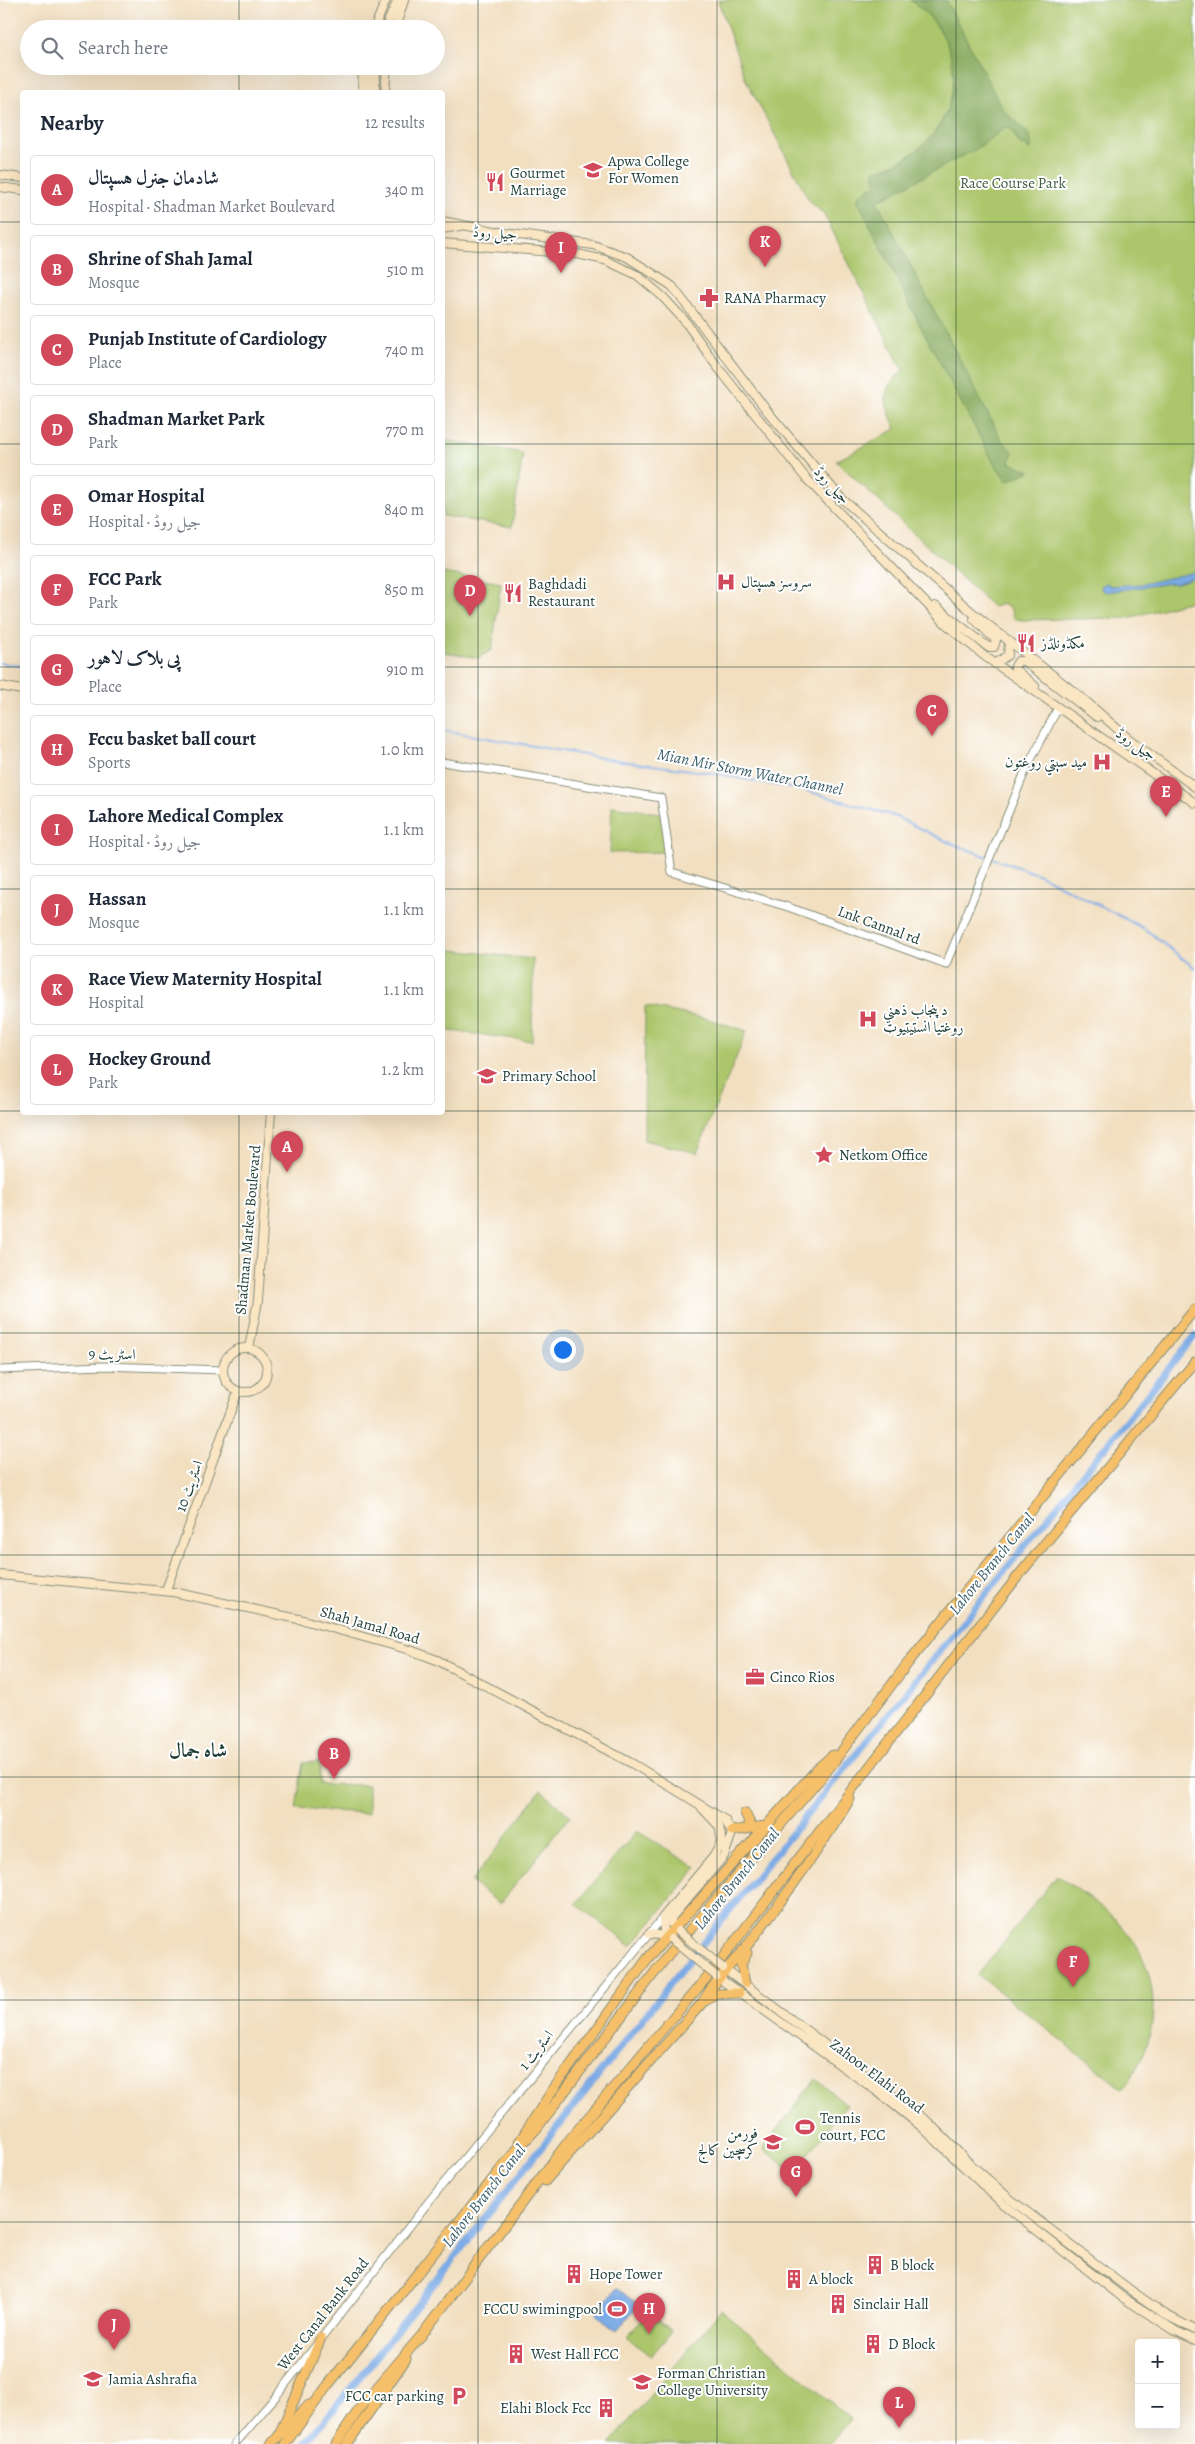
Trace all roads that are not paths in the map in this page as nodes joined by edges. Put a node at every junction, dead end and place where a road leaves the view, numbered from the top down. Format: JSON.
{"nodes":[{"id":1,"x":386,"y":0,"type":"edge"},
{"id":2,"x":398,"y":0,"type":"edge"},
{"id":3,"x":404,"y":0,"type":"edge"},
{"id":4,"x":378,"y":20,"type":"edge"},
{"id":5,"x":389,"y":20,"type":"edge"},
{"id":6,"x":398,"y":20,"type":"edge"},
{"id":7,"x":363,"y":75,"type":"edge"},
{"id":8,"x":369,"y":75,"type":"edge"},
{"id":9,"x":376,"y":75,"type":"edge"},
{"id":10,"x":386,"y":75,"type":"edge"},
{"id":11,"x":362,"y":90,"type":"edge"},
{"id":12,"x":368,"y":90,"type":"edge"},
{"id":13,"x":375,"y":90,"type":"edge"},
{"id":14,"x":385,"y":90,"type":"edge"},
{"id":15,"x":0,"y":175,"type":"edge"},
{"id":16,"x":20,"y":178,"type":"edge"},
{"id":17,"x":0,"y":187,"type":"edge"},
{"id":18,"x":20,"y":190,"type":"edge"},
{"id":19,"x":445,"y":222,"type":"edge"},
{"id":20,"x":466,"y":225,"type":"junction"},
{"id":21,"x":445,"y":228,"type":"edge"},
{"id":22,"x":445,"y":243,"type":"edge"},
{"id":23,"x":939,"y":584,"type":"junction"},
{"id":24,"x":916,"y":592,"type":"junction"},
{"id":25,"x":1009,"y":641,"type":"junction"},
{"id":26,"x":995,"y":664,"type":"junction"},
{"id":27,"x":0,"y":686,"type":"edge"},
{"id":28,"x":20,"y":690,"type":"edge"},
{"id":29,"x":1058,"y":708,"type":"junction"},
{"id":30,"x":1129,"y":739,"type":"junction"},
{"id":31,"x":445,"y":762,"type":"edge"},
{"id":32,"x":1195,"y":787,"type":"edge"},
{"id":33,"x":1195,"y":803,"type":"edge"},
{"id":34,"x":271,"y":1115,"type":"edge"},
{"id":35,"x":1195,"y":1309,"type":"edge"},
{"id":36,"x":249,"y":1348,"type":"junction"},
{"id":37,"x":1195,"y":1362,"type":"edge"},
{"id":38,"x":0,"y":1370,"type":"edge"},
{"id":39,"x":223,"y":1370,"type":"junction"},
{"id":40,"x":238,"y":1391,"type":"junction"},
{"id":41,"x":0,"y":1575,"type":"edge"},
{"id":42,"x":166,"y":1590,"type":"junction"},
{"id":43,"x":845,"y":1744,"type":"junction"},
{"id":44,"x":870,"y":1766,"type":"junction"},
{"id":45,"x":699,"y":1804,"type":"junction"},
{"id":46,"x":745,"y":1814,"type":"dead end"},
{"id":47,"x":766,"y":1826,"type":"junction"},
{"id":48,"x":752,"y":1828,"type":"junction"},
{"id":49,"x":732,"y":1830,"type":"junction"},
{"id":50,"x":663,"y":1917,"type":"junction"},
{"id":51,"x":676,"y":1930,"type":"junction"},
{"id":52,"x":649,"y":1934,"type":"junction"},
{"id":53,"x":669,"y":1938,"type":"junction"},
{"id":54,"x":749,"y":1943,"type":"junction"},
{"id":55,"x":725,"y":1969,"type":"junction"},
{"id":56,"x":717,"y":1977,"type":"junction"},
{"id":57,"x":745,"y":1984,"type":"junction"},
{"id":58,"x":738,"y":1993,"type":"junction"},
{"id":59,"x":702,"y":2003,"type":"junction"},
{"id":60,"x":513,"y":2154,"type":"junction"},
{"id":61,"x":430,"y":2200,"type":"joint"},
{"id":62,"x":510,"y":2221,"type":"junction"},
{"id":63,"x":1195,"y":2330,"type":"edge"},
{"id":64,"x":421,"y":2336,"type":"junction"},
{"id":65,"x":321,"y":2338,"type":"junction"},
{"id":66,"x":1195,"y":2340,"type":"edge"},
{"id":67,"x":328,"y":2385,"type":"junction"},
{"id":68,"x":279,"y":2435,"type":"junction"},
{"id":69,"x":235,"y":2444,"type":"edge"},
{"id":70,"x":270,"y":2444,"type":"edge"},
{"id":71,"x":285,"y":2444,"type":"edge"},
{"id":72,"x":336,"y":2444,"type":"edge"},
{"id":73,"x":347,"y":2444,"type":"edge"}],
"edges":[{"from":1,"to":4,"type":"main road"},
{"from":2,"to":5,"type":"main road"},
{"from":3,"to":6,"type":"main road"},
{"from":7,"to":11,"type":"main road"},
{"from":8,"to":12,"type":"main road"},
{"from":9,"to":13,"type":"main road"},
{"from":10,"to":14,"type":"main road"},
{"from":15,"to":16,"type":"main road"},
{"from":17,"to":18,"type":"main road"},
{"from":19,"to":20,"type":"main road","name":"جیل روڈ"},
{"from":20,"to":21,"type":"main road"},
{"from":20,"to":23,"type":"main road","name":"جیل روڈ"},
{"from":22,"to":24,"type":"main road","name":"جیل روڈ"},
{"from":23,"to":24,"type":"main road"},
{"from":23,"to":25,"type":"main road","name":"جیل روڈ"},
{"from":24,"to":26,"type":"main road","name":"جیل روڈ"},
{"from":25,"to":26,"type":"main road"},
{"from":25,"to":30,"type":"main road","name":"جیل روڈ"},
{"from":26,"to":29,"type":"main road","name":"جیل روڈ"},
{"from":27,"to":28,"type":"main road"},
{"from":29,"to":30,"type":"main road"},
{"from":29,"to":31,"type":"street","name":"Lnk Cannal rd"},
{"from":29,"to":33,"type":"main road","name":"جیل روڈ"},
{"from":30,"to":32,"type":"main road","name":"جیل روڈ"},
{"from":34,"to":36,"type":"main road","name":"Shadman Market Boulevard"},
{"from":35,"to":43,"type":"highway"},
{"from":36,"to":39,"type":"main road"},
{"from":36,"to":40,"type":"main road"},
{"from":37,"to":44,"type":"highway"},
{"from":38,"to":39,"type":"street","name":"اسٹریٹ 9"},
{"from":39,"to":40,"type":"main road"},
{"from":40,"to":42,"type":"main road","name":"اسٹریٹ 10"},
{"from":41,"to":42,"type":"main road","name":"Shah Jamal Road"},
{"from":42,"to":45,"type":"main road","name":"Shah Jamal Road"},
{"from":43,"to":47,"type":"highway"},
{"from":43,"to":60,"type":"highway"},
{"from":44,"to":54,"type":"highway"},
{"from":44,"to":62,"type":"highway"},
{"from":45,"to":49,"type":"main road","name":"Shah Jamal Road"},
{"from":45,"to":50,"type":"main road"},
{"from":46,"to":48,"type":"highway"},
{"from":47,"to":48,"type":"highway"},
{"from":47,"to":51,"type":"highway"},
{"from":48,"to":49,"type":"highway"},
{"from":49,"to":51,"type":"main road"},
{"from":50,"to":52,"type":"street","name":"اسٹریٹ 1"},
{"from":50,"to":53,"type":"main road"},
{"from":51,"to":53,"type":"highway"},
{"from":51,"to":55,"type":"main road","name":"Zahoor Elahi Road","bridge":true},
{"from":52,"to":53,"type":"main road"},
{"from":52,"to":61,"type":"street","name":"اسٹریٹ 1"},
{"from":53,"to":56,"type":"main road","name":"Zahoor Elahi Road","bridge":true},
{"from":53,"to":60,"type":"highway"},
{"from":54,"to":55,"type":"highway"},
{"from":54,"to":57,"type":"highway"},
{"from":55,"to":56,"type":"highway"},
{"from":55,"to":57,"type":"main road","name":"Zahoor Elahi Road"},
{"from":56,"to":58,"type":"main road","name":"Zahoor Elahi Road"},
{"from":56,"to":59,"type":"highway"},
{"from":57,"to":63,"type":"main road","name":"Zahoor Elahi Road"},
{"from":58,"to":59,"type":"highway"},
{"from":58,"to":66,"type":"main road","name":"Zahoor Elahi Road"},
{"from":59,"to":62,"type":"highway"},
{"from":60,"to":67,"type":"highway"},
{"from":61,"to":65,"type":"street","name":"West Canal Bank Road"},
{"from":62,"to":64,"type":"highway"},
{"from":64,"to":72,"type":"highway"},
{"from":64,"to":73,"type":"highway"},
{"from":65,"to":68,"type":"highway"},
{"from":65,"to":69,"type":"street","name":"West Canal Bank Road"},
{"from":67,"to":68,"type":"highway"},
{"from":67,"to":71,"type":"highway"},
{"from":68,"to":70,"type":"highway"}]}
